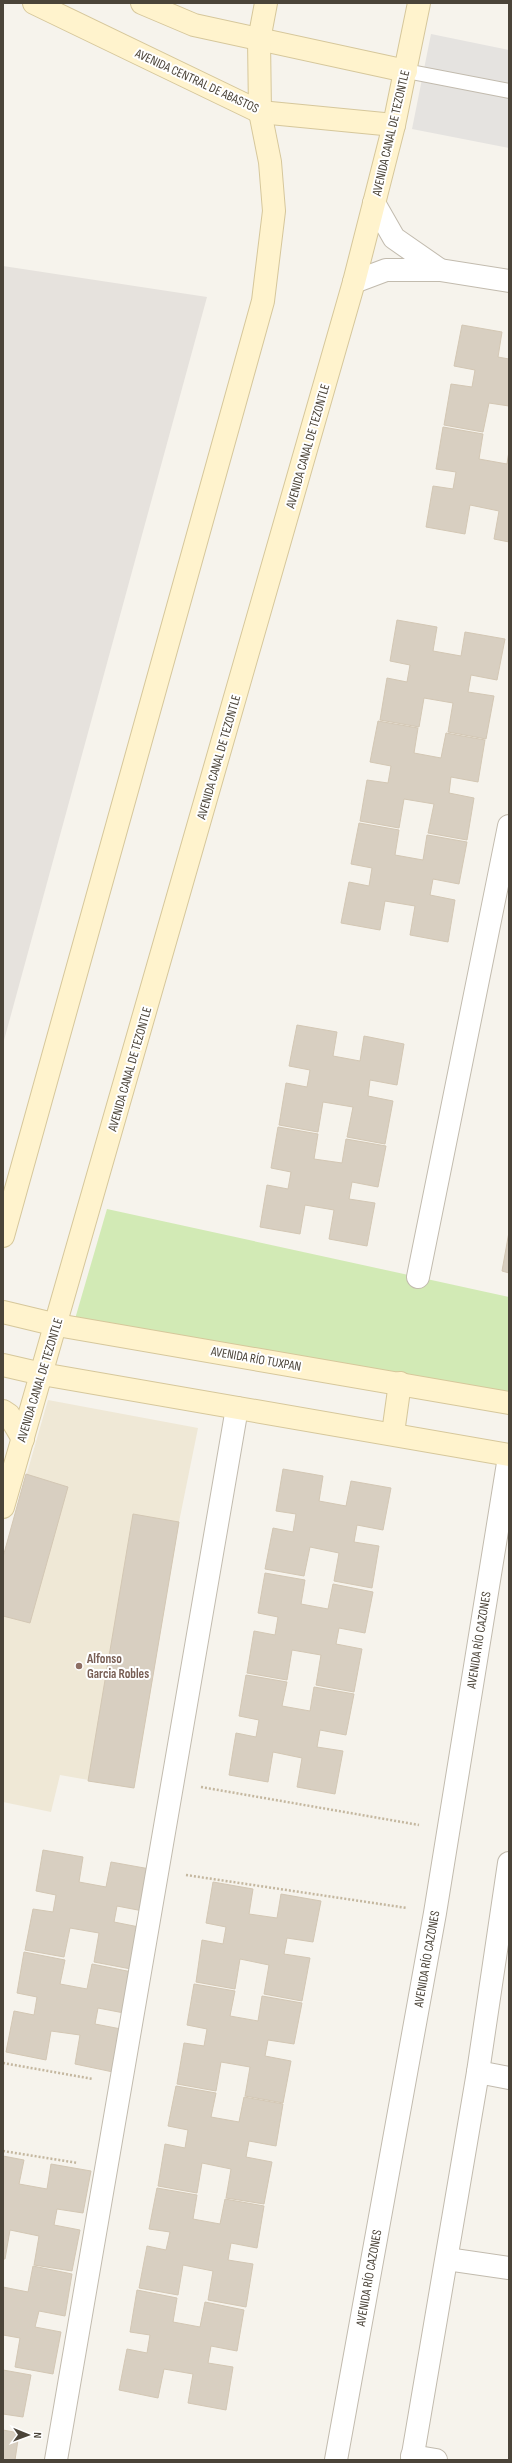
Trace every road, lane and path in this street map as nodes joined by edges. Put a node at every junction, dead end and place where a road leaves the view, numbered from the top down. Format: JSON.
{"nodes":[{"id":1,"x":34,"y":3,"type":"edge"},
{"id":2,"x":142,"y":3,"type":"edge"},
{"id":3,"x":266,"y":3,"type":"edge"},
{"id":4,"x":419,"y":3,"type":"edge"},
{"id":5,"x":259,"y":40,"type":"junction"},
{"id":6,"x":406,"y":71,"type":"junction"},
{"id":7,"x":509,"y":91,"type":"edge"},
{"id":8,"x":260,"y":112,"type":"junction"},
{"id":9,"x":394,"y":125,"type":"junction"},
{"id":10,"x":374,"y":203,"type":"junction"},
{"id":11,"x":440,"y":270,"type":"junction"},
{"id":12,"x":509,"y":281,"type":"edge"},
{"id":13,"x":354,"y":282,"type":"junction"},
{"id":14,"x":509,"y":826,"type":"edge"},
{"id":15,"x":3,"y":1236,"type":"edge"},
{"id":16,"x":418,"y":1277,"type":"dead end"},
{"id":17,"x":3,"y":1312,"type":"edge"},
{"id":18,"x":57,"y":1324,"type":"junction"},
{"id":19,"x":3,"y":1365,"type":"edge"},
{"id":20,"x":42,"y":1374,"type":"junction"},
{"id":21,"x":400,"y":1383,"type":"junction"},
{"id":22,"x":509,"y":1403,"type":"edge"},
{"id":23,"x":237,"y":1408,"type":"junction"},
{"id":24,"x":3,"y":1411,"type":"edge"},
{"id":25,"x":393,"y":1433,"type":"junction"},
{"id":26,"x":22,"y":1439,"type":"junction"},
{"id":27,"x":509,"y":1456,"type":"edge"},
{"id":28,"x":3,"y":1507,"type":"edge"},
{"id":29,"x":173,"y":1782,"type":"junction"},
{"id":30,"x":448,"y":1830,"type":"junction"},
{"id":31,"x":508,"y":1870,"type":"edge"},
{"id":32,"x":158,"y":1871,"type":"junction"},
{"id":33,"x":435,"y":1913,"type":"junction"},
{"id":34,"x":3,"y":2063,"type":"edge"},
{"id":35,"x":478,"y":2072,"type":"junction"},
{"id":36,"x":509,"y":2078,"type":"edge"},
{"id":37,"x":121,"y":2084,"type":"junction"},
{"id":38,"x":3,"y":2151,"type":"edge"},
{"id":39,"x":106,"y":2167,"type":"junction"},
{"id":40,"x":447,"y":2259,"type":"junction"},
{"id":41,"x":509,"y":2268,"type":"edge"},
{"id":42,"x":412,"y":2458,"type":"edge"},
{"id":43,"x":56,"y":2460,"type":"edge"},
{"id":44,"x":336,"y":2460,"type":"edge"},
{"id":45,"x":436,"y":2460,"type":"edge"}],
"edges":[{"from":1,"to":8,"type":"main road","name":"AVENIDA CENTRAL DE ABASTOS"},
{"from":2,"to":5,"type":"main road"},
{"from":3,"to":5,"type":"main road"},
{"from":4,"to":6,"type":"main road","name":"AVENIDA CANAL DE TEZONTLE"},
{"from":5,"to":6,"type":"main road"},
{"from":5,"to":8,"type":"main road"},
{"from":6,"to":7,"type":"lane"},
{"from":6,"to":9,"type":"main road","name":"AVENIDA CANAL DE TEZONTLE"},
{"from":8,"to":9,"type":"main road","name":"AVENIDA CENTRAL DE ABASTOS"},
{"from":8,"to":15,"type":"main road"},
{"from":9,"to":10,"type":"main road","name":"AVENIDA CANAL DE TEZONTLE"},
{"from":10,"to":11,"type":"street"},
{"from":10,"to":13,"type":"main road","name":"AVENIDA CANAL DE TEZONTLE"},
{"from":11,"to":12,"type":"street"},
{"from":11,"to":13,"type":"street"},
{"from":13,"to":18,"type":"main road","name":"AVENIDA CANAL DE TEZONTLE"},
{"from":14,"to":16,"type":"street"},
{"from":17,"to":18,"type":"main road","name":"AVENIDA RÍO TUXPAN"},
{"from":18,"to":20,"type":"main road","name":"AVENIDA CANAL DE TEZONTLE"},
{"from":18,"to":21,"type":"main road","name":"AVENIDA RÍO TUXPAN"},
{"from":19,"to":20,"type":"main road"},
{"from":20,"to":23,"type":"main road"},
{"from":20,"to":26,"type":"main road","name":"AVENIDA CANAL DE TEZONTLE"},
{"from":21,"to":22,"type":"main road","name":"AVENIDA RÍO TUXPAN"},
{"from":21,"to":25,"type":"main road"},
{"from":23,"to":25,"type":"main road"},
{"from":23,"to":29,"type":"street"},
{"from":24,"to":26,"type":"main road"},
{"from":25,"to":27,"type":"main road"},
{"from":26,"to":28,"type":"main road","name":"AVENIDA CANAL DE TEZONTLE"},
{"from":27,"to":30,"type":"street","name":"AVENIDA RÍO CAZONES"},
{"from":29,"to":30,"type":"path"},
{"from":29,"to":32,"type":"street"},
{"from":30,"to":33,"type":"street","name":"AVENIDA RÍO CAZONES"},
{"from":31,"to":35,"type":"street"},
{"from":32,"to":33,"type":"path"},
{"from":32,"to":37,"type":"street"},
{"from":33,"to":44,"type":"street","name":"AVENIDA RÍO CAZONES"},
{"from":34,"to":37,"type":"path"},
{"from":35,"to":36,"type":"street"},
{"from":35,"to":40,"type":"street"},
{"from":37,"to":39,"type":"street"},
{"from":38,"to":39,"type":"path"},
{"from":39,"to":43,"type":"street"},
{"from":40,"to":41,"type":"street"},
{"from":40,"to":42,"type":"street"},
{"from":42,"to":45,"type":"street"}]}
